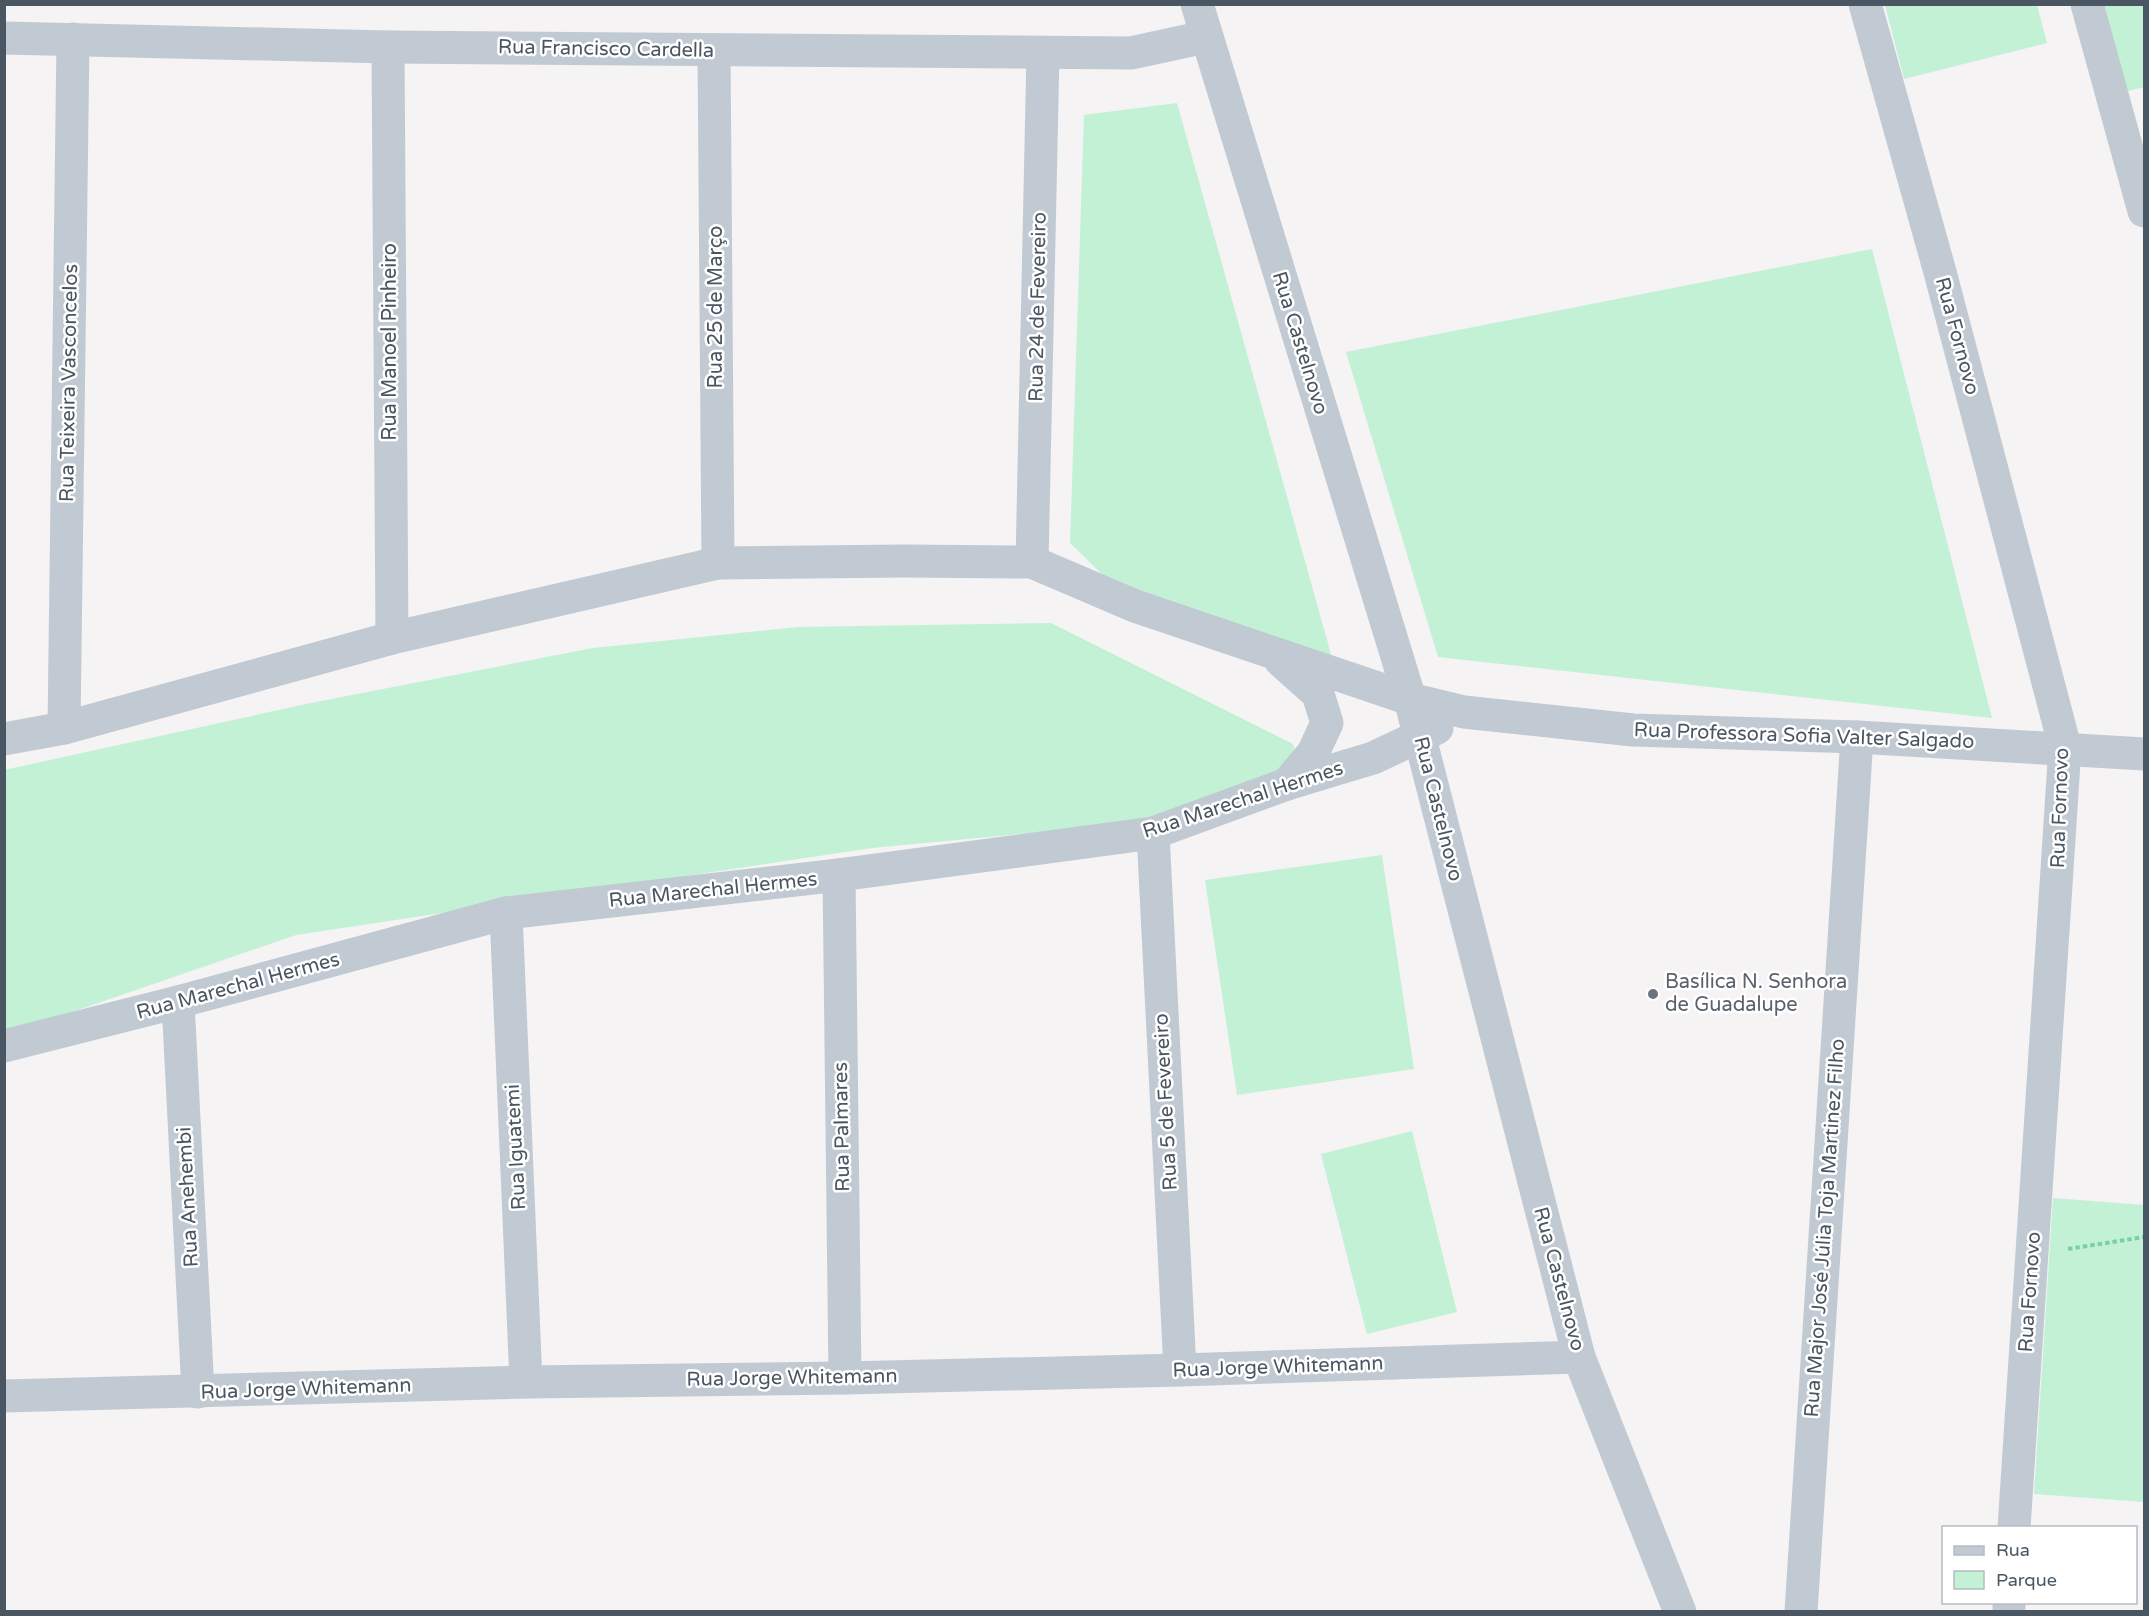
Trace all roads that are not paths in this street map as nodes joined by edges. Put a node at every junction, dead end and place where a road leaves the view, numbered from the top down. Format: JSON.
{"nodes":[{"id":1,"x":1197,"y":4,"type":"edge"},
{"id":2,"x":1865,"y":4,"type":"edge"},
{"id":3,"x":2087,"y":4,"type":"edge"},
{"id":4,"x":1205,"y":37,"type":"junction"},
{"id":5,"x":4,"y":38,"type":"edge"},
{"id":6,"x":73,"y":39,"type":"junction"},
{"id":7,"x":388,"y":47,"type":"junction"},
{"id":8,"x":714,"y":50,"type":"junction"},
{"id":9,"x":1043,"y":53,"type":"junction"},
{"id":10,"x":2145,"y":211,"type":"edge"},
{"id":11,"x":1032,"y":562,"type":"junction"},
{"id":12,"x":718,"y":563,"type":"junction"},
{"id":13,"x":392,"y":638,"type":"junction"},
{"id":14,"x":1268,"y":649,"type":"junction"},
{"id":15,"x":1410,"y":699,"type":"junction"},
{"id":16,"x":1464,"y":712,"type":"junction"},
{"id":17,"x":64,"y":728,"type":"junction"},
{"id":18,"x":1857,"y":737,"type":"junction"},
{"id":19,"x":1419,"y":738,"type":"junction"},
{"id":20,"x":4,"y":740,"type":"edge"},
{"id":21,"x":2065,"y":747,"type":"junction"},
{"id":22,"x":2145,"y":754,"type":"edge"},
{"id":23,"x":1287,"y":783,"type":"junction"},
{"id":24,"x":1153,"y":833,"type":"junction"},
{"id":25,"x":839,"y":875,"type":"junction"},
{"id":26,"x":506,"y":913,"type":"junction"},
{"id":27,"x":178,"y":1002,"type":"junction"},
{"id":28,"x":4,"y":1046,"type":"edge"},
{"id":29,"x":1579,"y":1358,"type":"junction"},
{"id":30,"x":1180,"y":1370,"type":"junction"},
{"id":31,"x":846,"y":1378,"type":"junction"},
{"id":32,"x":526,"y":1382,"type":"junction"},
{"id":33,"x":198,"y":1392,"type":"junction"},
{"id":34,"x":4,"y":1396,"type":"edge"},
{"id":35,"x":2014,"y":1526,"type":"edge"},
{"id":36,"x":1680,"y":1611,"type":"edge"},
{"id":37,"x":1801,"y":1611,"type":"edge"}],
"edges":[{"from":1,"to":4,"type":"street","name":"Rua Castelnovo"},
{"from":2,"to":21,"type":"street","name":"Rua Fornovo"},
{"from":3,"to":10,"type":"street"},
{"from":4,"to":9,"type":"street","name":"Rua Francisco Cardella"},
{"from":4,"to":15,"type":"street","name":"Rua Castelnovo"},
{"from":5,"to":6,"type":"street","name":"Rua Francisco Cardella"},
{"from":6,"to":7,"type":"street","name":"Rua Francisco Cardella"},
{"from":6,"to":17,"type":"street","name":"Rua Teixeira Vasconcelos"},
{"from":7,"to":8,"type":"street","name":"Rua Francisco Cardella"},
{"from":7,"to":13,"type":"street","name":"Rua Manoel Pinheiro"},
{"from":8,"to":9,"type":"street","name":"Rua Francisco Cardella"},
{"from":8,"to":12,"type":"street","name":"Rua 25 de Março"},
{"from":9,"to":11,"type":"street","name":"Rua 24 de Fevereiro"},
{"from":11,"to":12,"type":"street"},
{"from":11,"to":14,"type":"street"},
{"from":12,"to":13,"type":"street"},
{"from":13,"to":17,"type":"street"},
{"from":14,"to":15,"type":"street"},
{"from":14,"to":23,"type":"street"},
{"from":15,"to":16,"type":"street","name":"Rua Professora Sofia Valter Salgado"},
{"from":15,"to":19,"type":"street","name":"Rua Castelnovo"},
{"from":16,"to":18,"type":"street","name":"Rua Professora Sofia Valter Salgado"},
{"from":16,"to":19,"type":"street"},
{"from":17,"to":20,"type":"street"},
{"from":18,"to":21,"type":"street","name":"Rua Professora Sofia Valter Salgado"},
{"from":18,"to":37,"type":"street","name":"Rua Major José Júlia Toja Martinez Filho"},
{"from":19,"to":23,"type":"street","name":"Rua Marechal Hermes"},
{"from":19,"to":29,"type":"street","name":"Rua Castelnovo"},
{"from":21,"to":22,"type":"street","name":"Rua Professora Sofia Valter Salgado"},
{"from":21,"to":35,"type":"street","name":"Rua Fornovo"},
{"from":23,"to":24,"type":"street","name":"Rua Marechal Hermes"},
{"from":24,"to":25,"type":"street","name":"Rua Marechal Hermes"},
{"from":24,"to":30,"type":"street","name":"Rua 5 de Fevereiro"},
{"from":25,"to":26,"type":"street","name":"Rua Marechal Hermes"},
{"from":25,"to":31,"type":"street","name":"Rua Palmares"},
{"from":26,"to":27,"type":"street","name":"Rua Marechal Hermes"},
{"from":26,"to":32,"type":"street","name":"Rua Iguatemi"},
{"from":27,"to":28,"type":"street","name":"Rua Marechal Hermes"},
{"from":27,"to":33,"type":"street","name":"Rua Anehembi"},
{"from":29,"to":30,"type":"street","name":"Rua Jorge Whitemann"},
{"from":29,"to":36,"type":"street","name":"Rua Castelnovo"},
{"from":30,"to":31,"type":"street","name":"Rua Jorge Whitemann"},
{"from":31,"to":32,"type":"street","name":"Rua Jorge Whitemann"},
{"from":32,"to":33,"type":"street","name":"Rua Jorge Whitemann"},
{"from":33,"to":34,"type":"street","name":"Rua Jorge Whitemann"}]}
